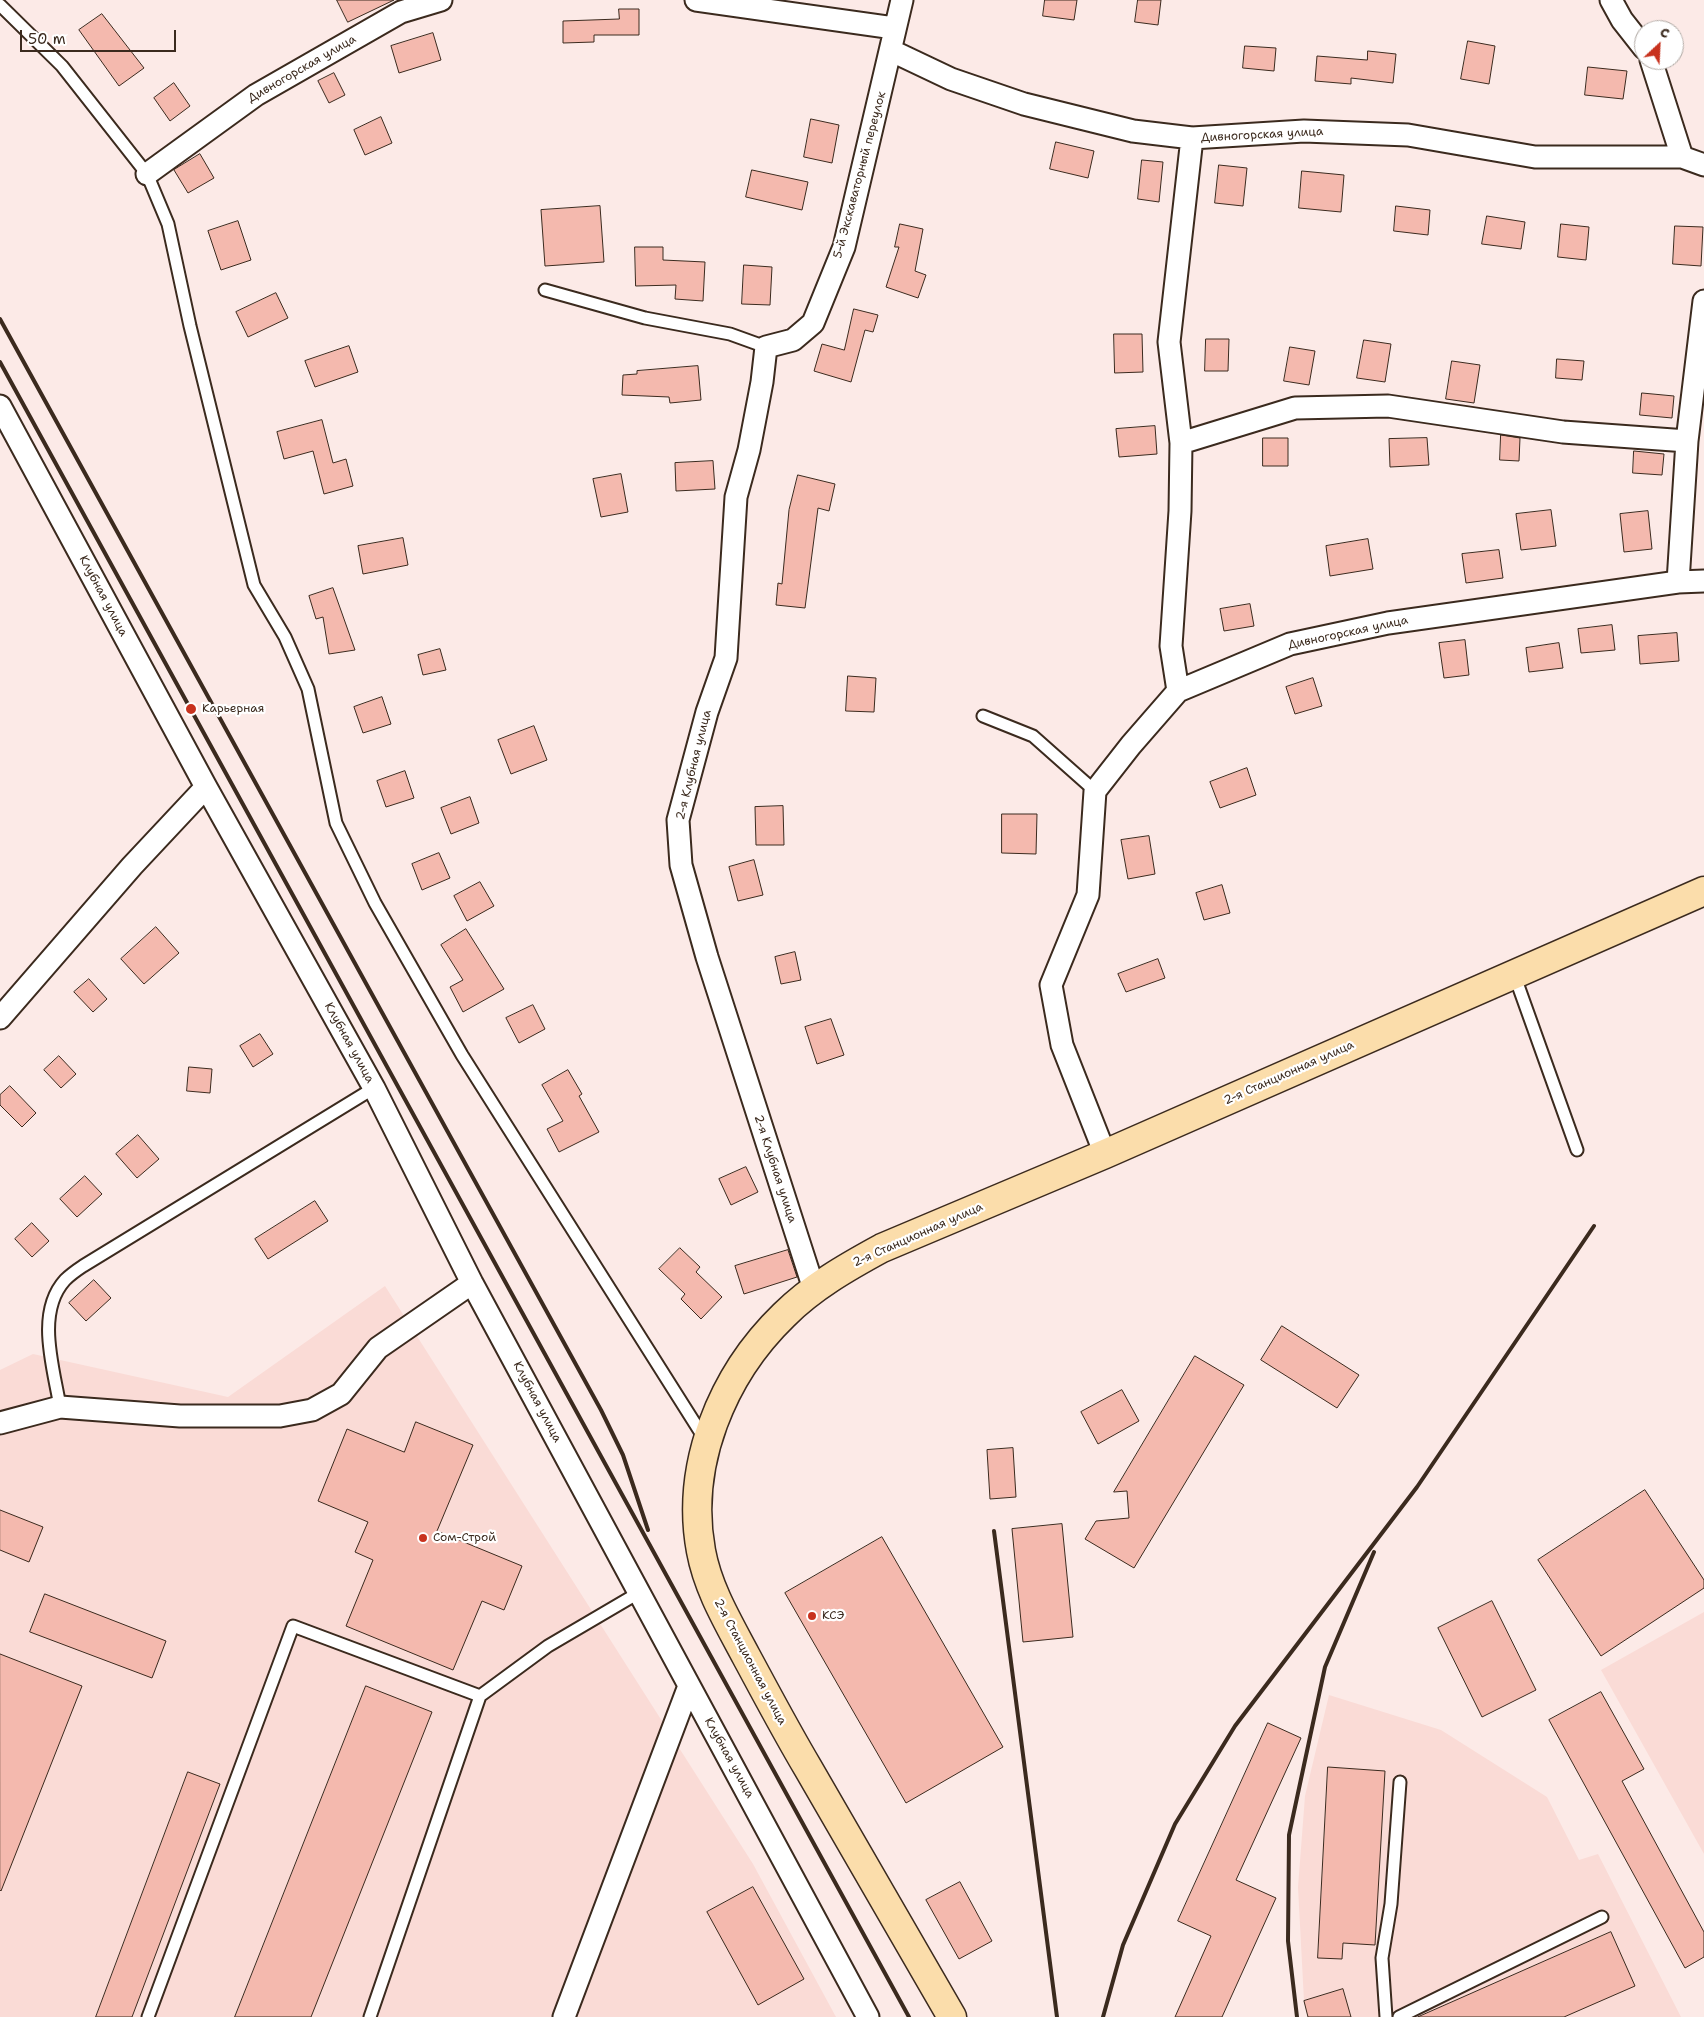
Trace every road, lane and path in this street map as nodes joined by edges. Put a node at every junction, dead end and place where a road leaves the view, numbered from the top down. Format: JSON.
{"nodes":[{"id":1,"x":441,"y":0,"type":"edge"},
{"id":2,"x":696,"y":0,"type":"edge"},
{"id":3,"x":902,"y":0,"type":"edge"},
{"id":4,"x":1612,"y":0,"type":"edge"},
{"id":5,"x":0,"y":5,"type":"edge"},
{"id":6,"x":894,"y":28,"type":"junction"},
{"id":7,"x":1634,"y":35,"type":"edge"},
{"id":8,"x":892,"y":51,"type":"junction"},
{"id":9,"x":1654,"y":70,"type":"edge"},
{"id":10,"x":1192,"y":138,"type":"junction"},
{"id":11,"x":1682,"y":157,"type":"junction"},
{"id":12,"x":1704,"y":165,"type":"edge"},
{"id":13,"x":147,"y":174,"type":"junction"},
{"id":14,"x":546,"y":290,"type":"dead end"},
{"id":15,"x":1704,"y":302,"type":"edge"},
{"id":16,"x":766,"y":347,"type":"junction"},
{"id":17,"x":0,"y":406,"type":"edge"},
{"id":18,"x":1687,"y":441,"type":"junction"},
{"id":19,"x":1181,"y":443,"type":"junction"},
{"id":20,"x":1704,"y":581,"type":"edge"},
{"id":21,"x":1678,"y":582,"type":"junction"},
{"id":22,"x":1178,"y":691,"type":"junction"},
{"id":23,"x":983,"y":716,"type":"dead end"},
{"id":24,"x":206,"y":786,"type":"junction"},
{"id":25,"x":1095,"y":791,"type":"junction"},
{"id":26,"x":1704,"y":890,"type":"edge"},
{"id":27,"x":1514,"y":974,"type":"junction"},
{"id":28,"x":0,"y":1018,"type":"edge"},
{"id":29,"x":374,"y":1088,"type":"junction"},
{"id":30,"x":1577,"y":1150,"type":"dead end"},
{"id":31,"x":1105,"y":1154,"type":"junction"},
{"id":32,"x":472,"y":1283,"type":"junction"},
{"id":33,"x":814,"y":1289,"type":"junction"},
{"id":34,"x":60,"y":1407,"type":"junction"},
{"id":35,"x":0,"y":1423,"type":"edge"},
{"id":36,"x":707,"y":1442,"type":"junction"},
{"id":37,"x":640,"y":1592,"type":"junction"},
{"id":38,"x":689,"y":1686,"type":"junction"},
{"id":39,"x":480,"y":1696,"type":"junction"},
{"id":40,"x":1400,"y":1782,"type":"dead end"},
{"id":41,"x":1602,"y":1917,"type":"dead end"},
{"id":42,"x":148,"y":2017,"type":"edge"},
{"id":43,"x":370,"y":2017,"type":"edge"},
{"id":44,"x":564,"y":2017,"type":"edge"},
{"id":45,"x":868,"y":2017,"type":"edge"},
{"id":46,"x":952,"y":2017,"type":"edge"},
{"id":47,"x":1386,"y":2017,"type":"edge"},
{"id":48,"x":1399,"y":2017,"type":"edge"}],
"edges":[{"from":1,"to":13,"type":"street","name":"Дивногорская улица"},
{"from":2,"to":6,"type":"street"},
{"from":3,"to":6,"type":"street","name":"5-й Экскаваторный переулок"},
{"from":4,"to":7,"type":"street"},
{"from":5,"to":13,"type":"lane"},
{"from":6,"to":8,"type":"street","name":"5-й Экскаваторный переулок"},
{"from":8,"to":10,"type":"street","name":"Дивногорская улица"},
{"from":8,"to":16,"type":"street","name":"5-й Экскаваторный переулок"},
{"from":9,"to":11,"type":"street"},
{"from":10,"to":11,"type":"street","name":"Дивногорская улица"},
{"from":10,"to":19,"type":"street"},
{"from":11,"to":12,"type":"street","name":"Дивногорская улица"},
{"from":13,"to":36,"type":"lane"},
{"from":14,"to":16,"type":"lane"},
{"from":15,"to":18,"type":"street"},
{"from":16,"to":33,"type":"street","name":"2-я Клубная улица"},
{"from":17,"to":24,"type":"street","name":"Клубная улица"},
{"from":18,"to":19,"type":"street"},
{"from":18,"to":21,"type":"street"},
{"from":19,"to":22,"type":"street"},
{"from":20,"to":21,"type":"street","name":"Дивногорская улица"},
{"from":21,"to":22,"type":"street","name":"Дивногорская улица"},
{"from":22,"to":25,"type":"street","name":"Дивногорская улица"},
{"from":23,"to":25,"type":"lane"},
{"from":24,"to":28,"type":"street"},
{"from":24,"to":29,"type":"street","name":"Клубная улица"},
{"from":25,"to":31,"type":"street"},
{"from":26,"to":27,"type":"main road","name":"2-я Станционная улица"},
{"from":27,"to":30,"type":"lane"},
{"from":27,"to":31,"type":"main road","name":"2-я Станционная улица"},
{"from":29,"to":32,"type":"street","name":"Клубная улица"},
{"from":29,"to":34,"type":"lane"},
{"from":31,"to":33,"type":"main road","name":"2-я Станционная улица"},
{"from":32,"to":34,"type":"street"},
{"from":32,"to":37,"type":"street","name":"Клубная улица"},
{"from":33,"to":36,"type":"main road","name":"2-я Станционная улица"},
{"from":34,"to":35,"type":"street"},
{"from":36,"to":46,"type":"main road","name":"2-я Станционная улица"},
{"from":37,"to":38,"type":"street","name":"Клубная улица"},
{"from":37,"to":39,"type":"lane"},
{"from":38,"to":44,"type":"street"},
{"from":38,"to":45,"type":"street","name":"Клубная улица"},
{"from":39,"to":42,"type":"lane"},
{"from":39,"to":43,"type":"lane"},
{"from":40,"to":47,"type":"lane"},
{"from":41,"to":48,"type":"lane"}]}
